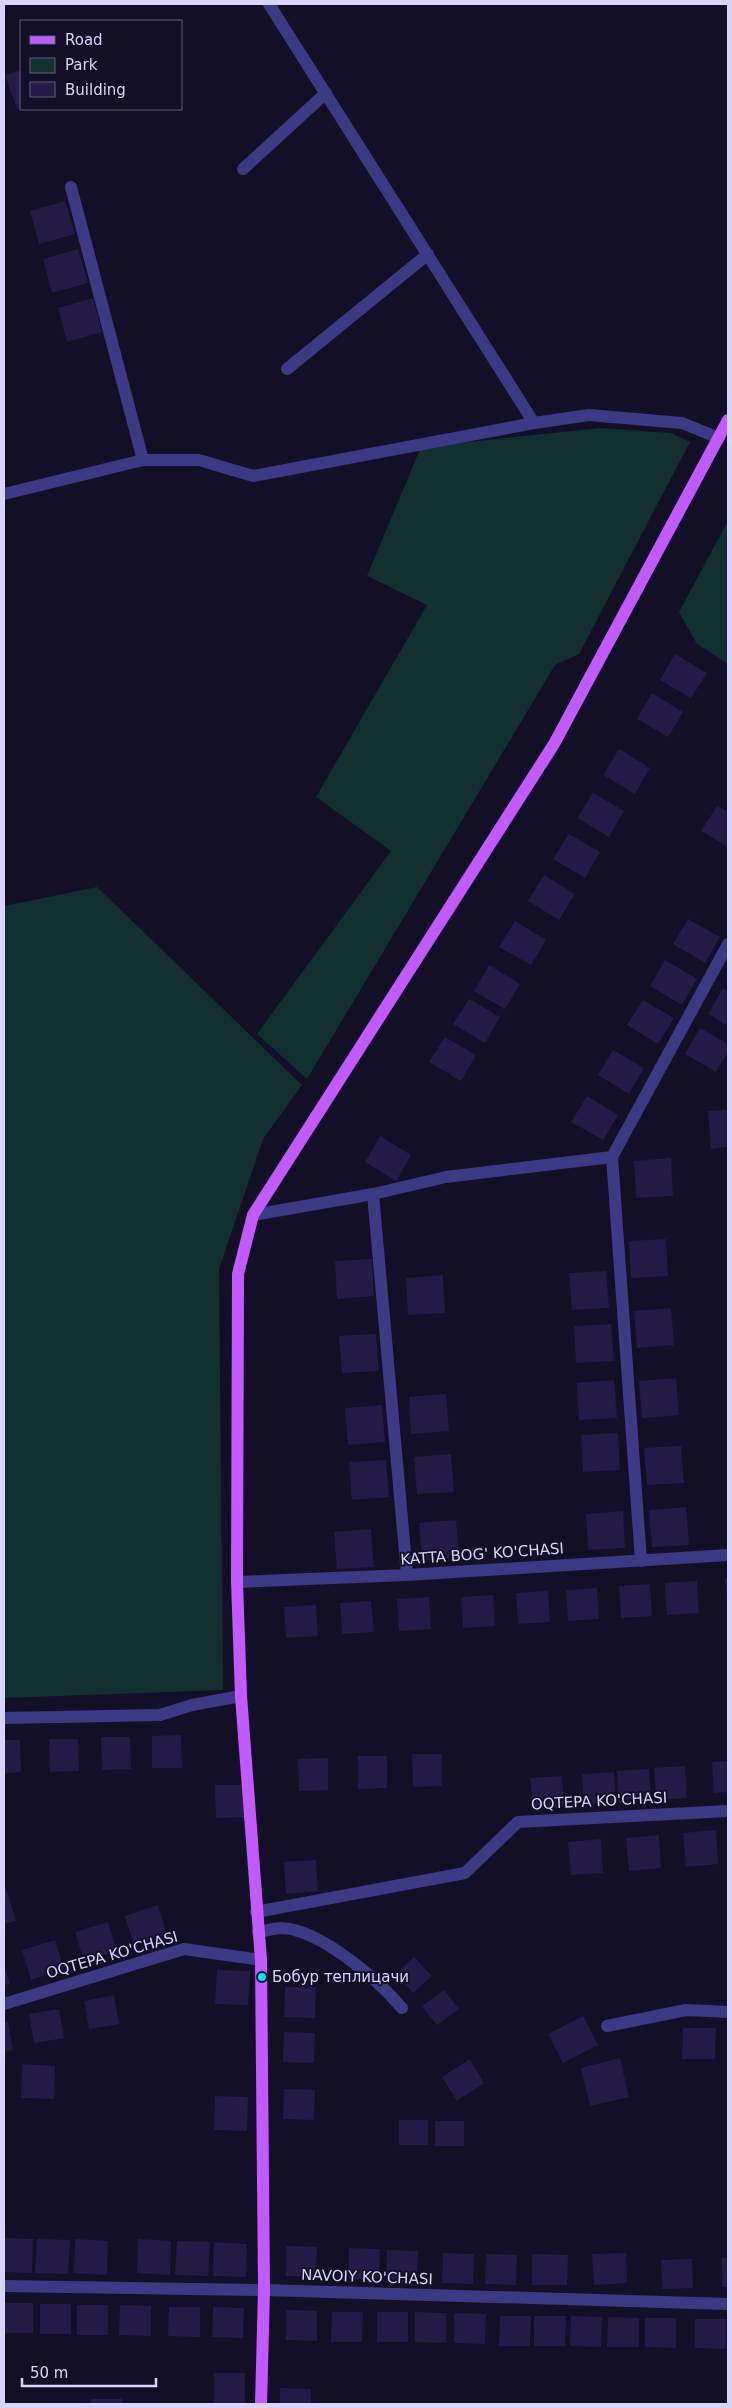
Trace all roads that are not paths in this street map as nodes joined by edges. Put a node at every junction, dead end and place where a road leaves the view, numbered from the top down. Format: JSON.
{"nodes":[{"id":1,"x":269,"y":4,"type":"edge"},
{"id":2,"x":326,"y":93,"type":"junction"},
{"id":3,"x":243,"y":169,"type":"dead end"},
{"id":4,"x":71,"y":187,"type":"dead end"},
{"id":5,"x":428,"y":254,"type":"junction"},
{"id":6,"x":287,"y":369,"type":"dead end"},
{"id":7,"x":728,"y":420,"type":"edge"},
{"id":8,"x":534,"y":423,"type":"junction"},
{"id":9,"x":719,"y":438,"type":"junction"},
{"id":10,"x":143,"y":460,"type":"junction"},
{"id":11,"x":4,"y":494,"type":"edge"},
{"id":12,"x":728,"y":944,"type":"edge"},
{"id":13,"x":612,"y":1157,"type":"junction"},
{"id":14,"x":373,"y":1194,"type":"junction"},
{"id":15,"x":253,"y":1214,"type":"junction"},
{"id":16,"x":728,"y":1555,"type":"edge"},
{"id":17,"x":641,"y":1561,"type":"junction"},
{"id":18,"x":407,"y":1576,"type":"junction"},
{"id":19,"x":237,"y":1582,"type":"junction"},
{"id":20,"x":241,"y":1696,"type":"junction"},
{"id":21,"x":4,"y":1718,"type":"edge"},
{"id":22,"x":728,"y":1811,"type":"edge"},
{"id":23,"x":256,"y":1912,"type":"junction"},
{"id":24,"x":258,"y":1932,"type":"junction"},
{"id":25,"x":261,"y":1960,"type":"junction"},
{"id":26,"x":4,"y":2004,"type":"edge"},
{"id":27,"x":402,"y":2008,"type":"dead end"},
{"id":28,"x":728,"y":2012,"type":"edge"},
{"id":29,"x":607,"y":2026,"type":"dead end"},
{"id":30,"x":4,"y":2286,"type":"edge"},
{"id":31,"x":264,"y":2290,"type":"junction"},
{"id":32,"x":728,"y":2304,"type":"edge"},
{"id":33,"x":261,"y":2404,"type":"edge"}],
"edges":[{"from":1,"to":2,"type":"street"},
{"from":2,"to":3,"type":"street"},
{"from":2,"to":5,"type":"street"},
{"from":4,"to":10,"type":"street"},
{"from":5,"to":6,"type":"street"},
{"from":5,"to":8,"type":"street"},
{"from":7,"to":9,"type":"main road"},
{"from":8,"to":9,"type":"street"},
{"from":8,"to":10,"type":"street"},
{"from":9,"to":15,"type":"main road"},
{"from":10,"to":11,"type":"street"},
{"from":12,"to":13,"type":"street"},
{"from":13,"to":14,"type":"street"},
{"from":13,"to":17,"type":"street"},
{"from":14,"to":15,"type":"street"},
{"from":14,"to":18,"type":"street"},
{"from":15,"to":19,"type":"main road"},
{"from":16,"to":17,"type":"street","name":"KATTA BOG' KO'CHASI"},
{"from":17,"to":18,"type":"street","name":"KATTA BOG' KO'CHASI"},
{"from":18,"to":19,"type":"street","name":"KATTA BOG' KO'CHASI"},
{"from":19,"to":20,"type":"main road"},
{"from":20,"to":21,"type":"street"},
{"from":20,"to":23,"type":"main road"},
{"from":22,"to":23,"type":"street","name":"OQTEPA KO'CHASI"},
{"from":23,"to":24,"type":"main road"},
{"from":24,"to":25,"type":"main road"},
{"from":24,"to":27,"type":"street"},
{"from":25,"to":26,"type":"street","name":"OQTEPA KO'CHASI"},
{"from":25,"to":31,"type":"main road"},
{"from":28,"to":29,"type":"street"},
{"from":30,"to":31,"type":"street","name":"NAVOIY KO'CHASI"},
{"from":31,"to":32,"type":"street","name":"NAVOIY KO'CHASI"},
{"from":31,"to":33,"type":"main road"}]}
